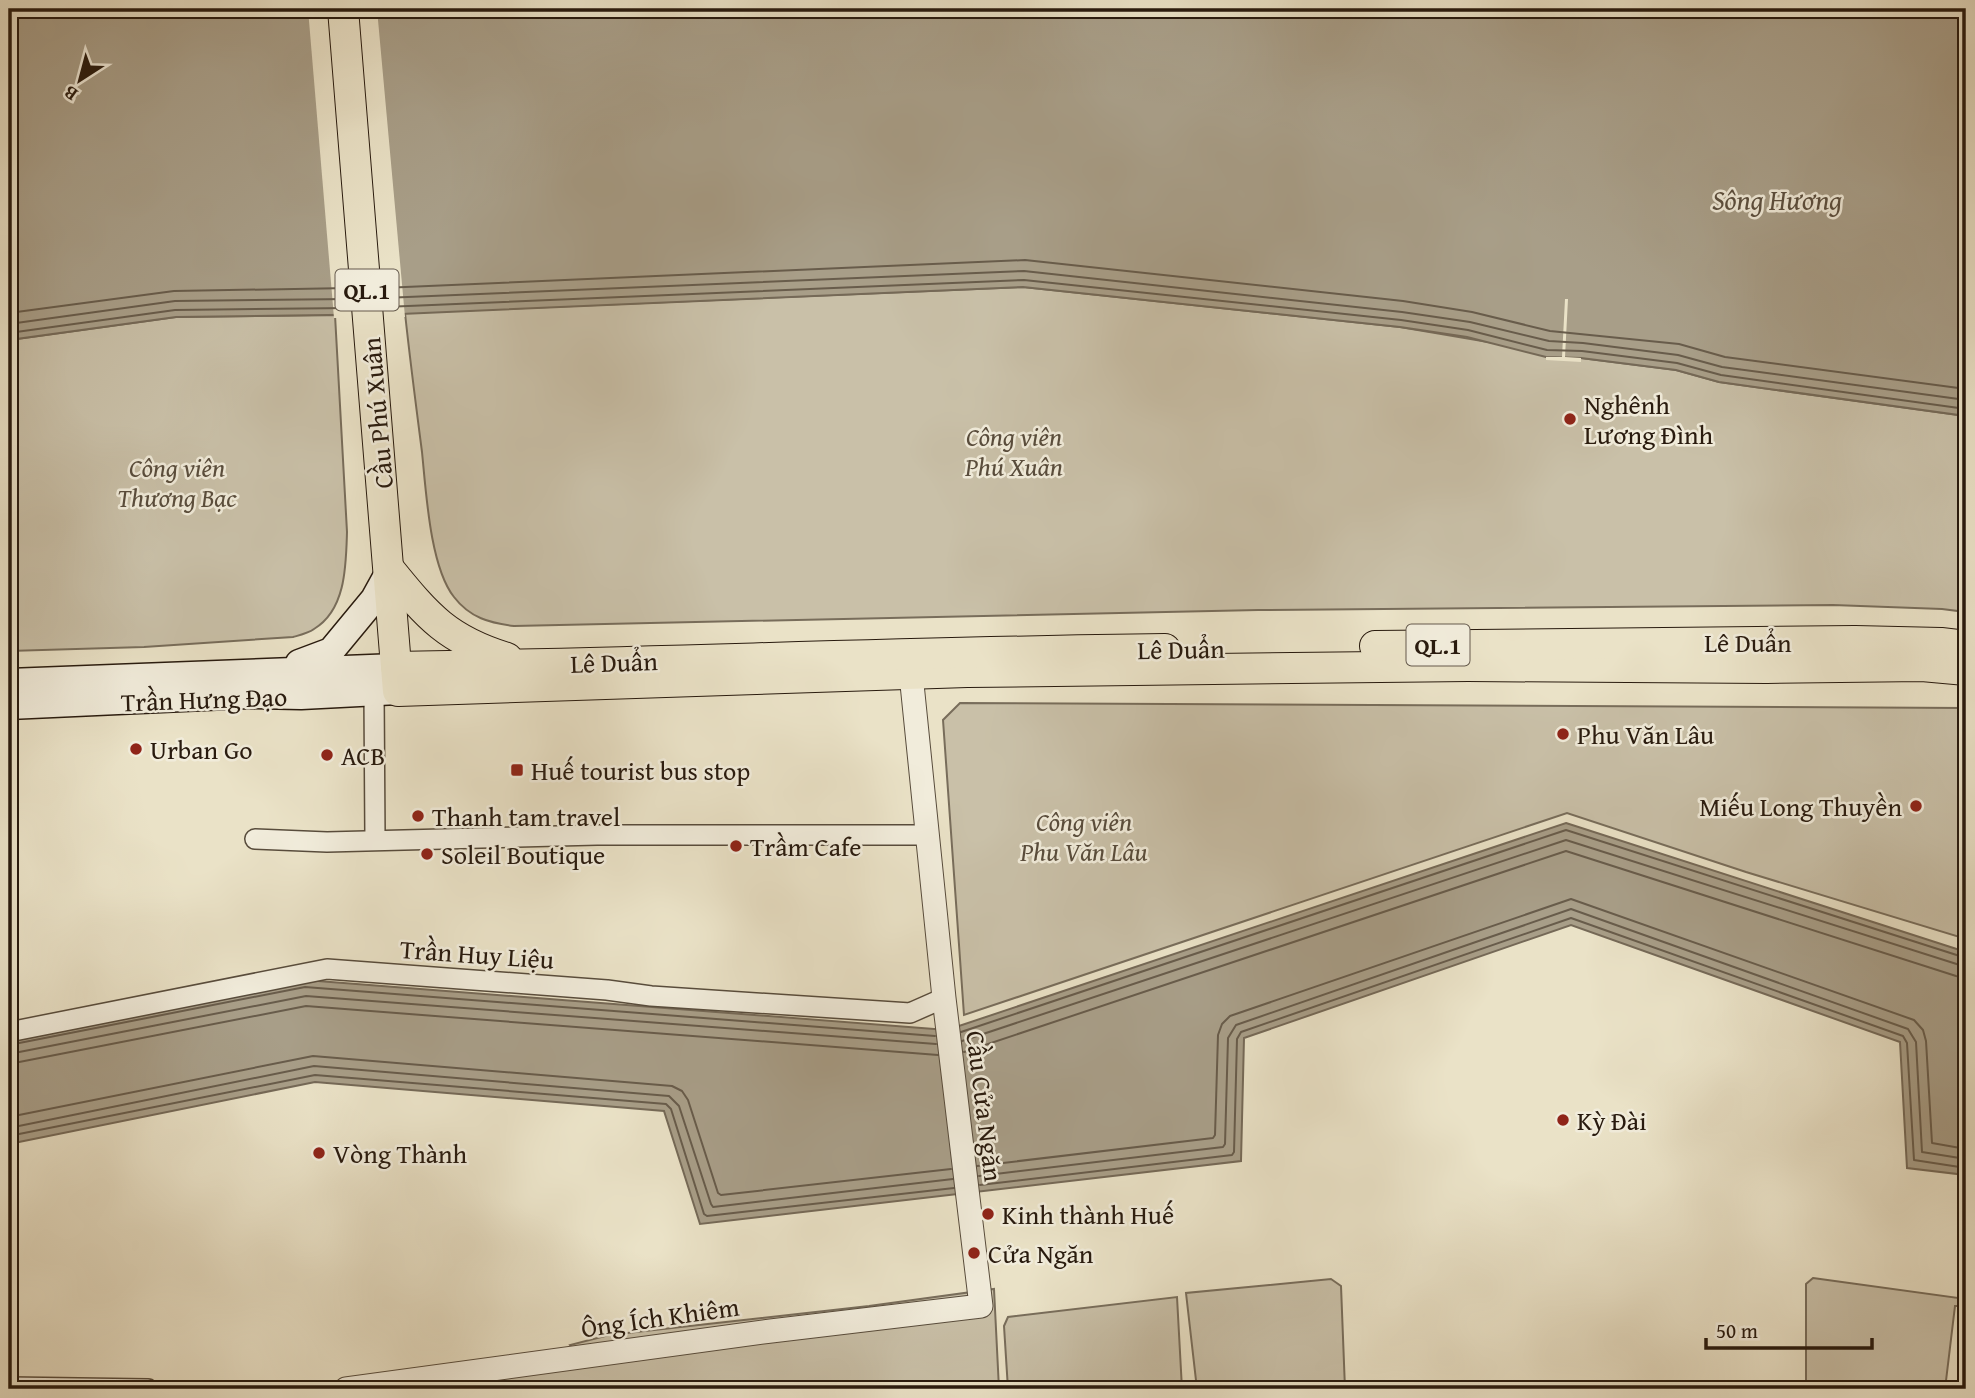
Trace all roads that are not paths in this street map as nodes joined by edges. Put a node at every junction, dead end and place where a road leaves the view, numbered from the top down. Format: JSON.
{"nodes":[{"id":1,"x":343,"y":9,"type":"edge"},
{"id":2,"x":390,"y":570,"type":"junction"},
{"id":3,"x":1966,"y":646,"type":"edge"},
{"id":4,"x":910,"y":663,"type":"junction"},
{"id":5,"x":534,"y":665,"type":"junction"},
{"id":6,"x":280,"y":670,"type":"junction"},
{"id":7,"x":1966,"y":670,"type":"edge"},
{"id":8,"x":9,"y":682,"type":"edge"},
{"id":9,"x":389,"y":684,"type":"junction"},
{"id":10,"x":9,"y":706,"type":"edge"},
{"id":11,"x":927,"y":835,"type":"junction"},
{"id":12,"x":255,"y":839,"type":"dead end"},
{"id":13,"x":374,"y":839,"type":"junction"},
{"id":14,"x":945,"y":1008,"type":"junction"},
{"id":15,"x":9,"y":1032,"type":"edge"},
{"id":16,"x":981,"y":1306,"type":"joint"},
{"id":17,"x":9,"y":1387,"type":"edge"},
{"id":18,"x":148,"y":1389,"type":"edge"},
{"id":19,"x":346,"y":1389,"type":"edge"}],
"edges":[{"from":1,"to":2,"type":"main road","name":"Cầu Phú Xuân","number":"QL.1"},
{"from":2,"to":5,"type":"main road","number":"QL.1"},
{"from":2,"to":6,"type":"main road"},
{"from":2,"to":9,"type":"main road","name":"Cầu Phú Xuân","number":"QL.1"},
{"from":3,"to":4,"type":"main road","name":"Lê Duẩn","number":"QL.1"},
{"from":4,"to":5,"type":"main road","name":"Lê Duẩn","number":"QL.1"},
{"from":4,"to":7,"type":"main road","name":"Lê Duẩn","number":"QL.1"},
{"from":4,"to":9,"type":"main road","name":"Lê Duẩn","number":"QL.1"},
{"from":4,"to":11,"type":"street"},
{"from":5,"to":9,"type":"main road","name":"Lê Duẩn","number":"QL.1"},
{"from":6,"to":8,"type":"main road","name":"Trần Hưng Đạo"},
{"from":6,"to":9,"type":"main road","name":"Trần Hưng Đạo"},
{"from":9,"to":10,"type":"main road","name":"Trần Hưng Đạo"},
{"from":9,"to":13,"type":"street"},
{"from":11,"to":13,"type":"street"},
{"from":11,"to":14,"type":"street"},
{"from":12,"to":13,"type":"street"},
{"from":14,"to":15,"type":"street","name":"Trần Huy Liệu"},
{"from":14,"to":16,"type":"street","name":"Cầu Cửa Ngăn"},
{"from":16,"to":19,"type":"street","name":"Ông Ích Khiêm"},
{"from":17,"to":18,"type":"street"}]}
